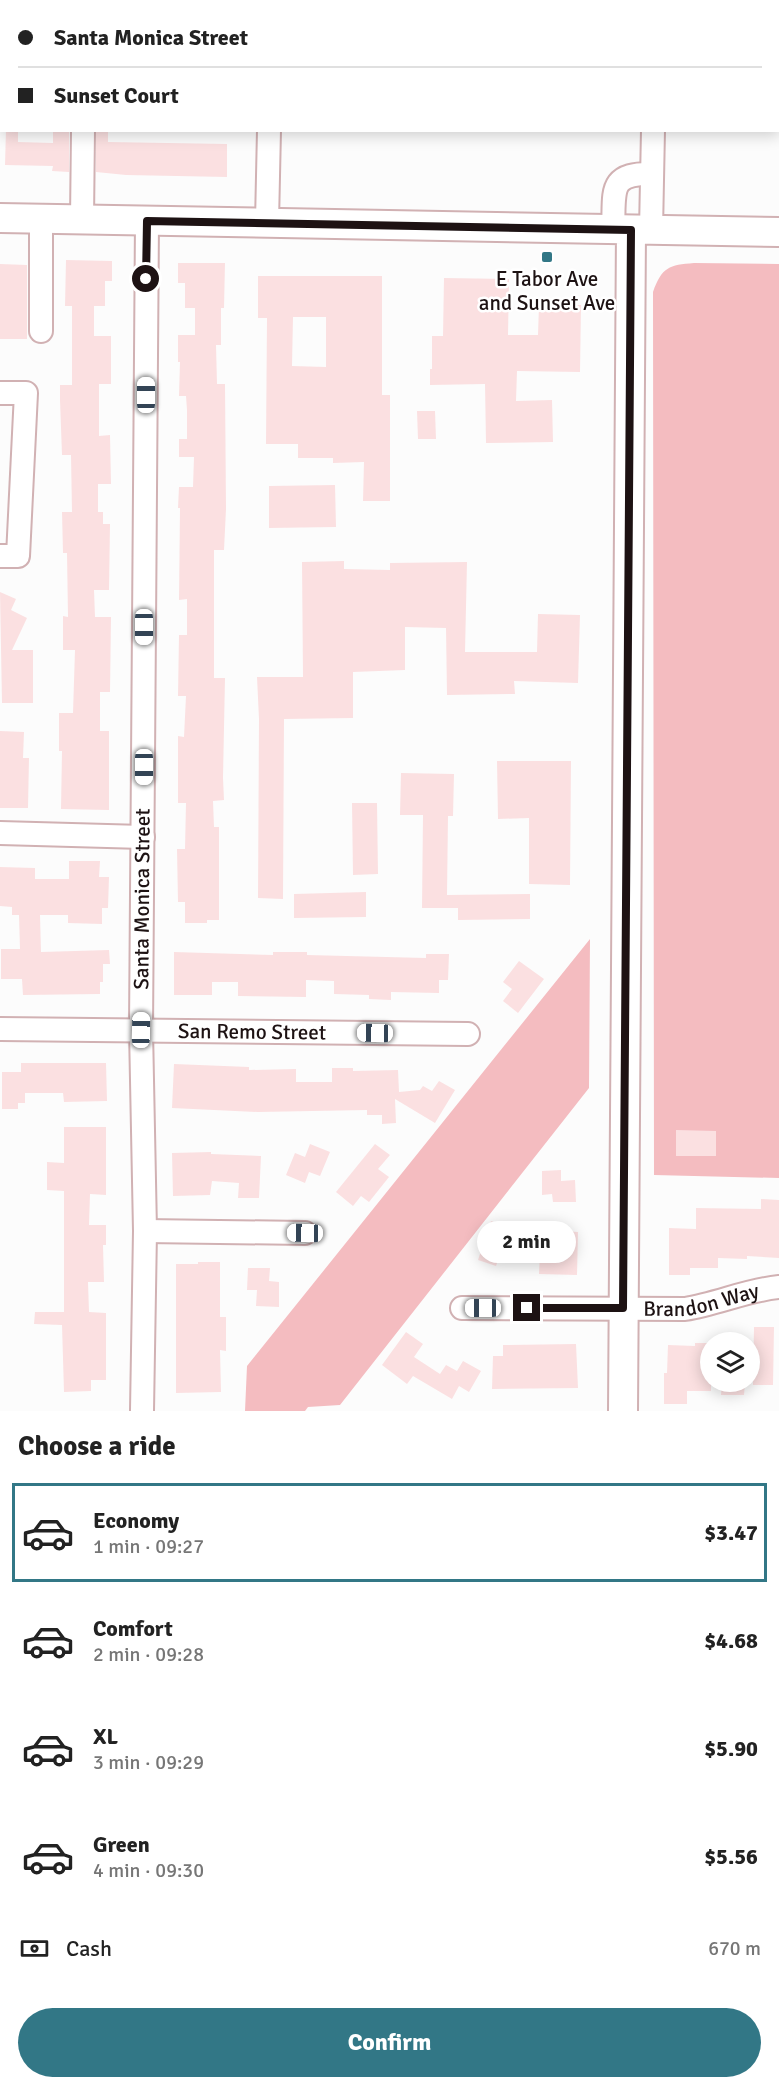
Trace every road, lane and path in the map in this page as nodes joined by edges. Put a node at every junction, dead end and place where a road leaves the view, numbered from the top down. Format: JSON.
{"nodes":[{"id":1,"x":83,"y":132,"type":"edge"},
{"id":2,"x":269,"y":132,"type":"edge"},
{"id":3,"x":653,"y":132,"type":"edge"},
{"id":4,"x":652,"y":174,"type":"junction"},
{"id":5,"x":0,"y":218,"type":"edge"},
{"id":6,"x":41,"y":219,"type":"junction"},
{"id":7,"x":82,"y":219,"type":"junction"},
{"id":8,"x":147,"y":221,"type":"junction"},
{"id":9,"x":267,"y":222,"type":"junction"},
{"id":10,"x":632,"y":230,"type":"junction"},
{"id":11,"x":779,"y":232,"type":"edge"},
{"id":12,"x":41,"y":331,"type":"dead end"},
{"id":13,"x":0,"y":393,"type":"edge"},
{"id":14,"x":0,"y":555,"type":"edge"},
{"id":15,"x":0,"y":833,"type":"edge"},
{"id":16,"x":143,"y":837,"type":"junction"},
{"id":17,"x":0,"y":1029,"type":"edge"},
{"id":18,"x":141,"y":1030,"type":"junction"},
{"id":19,"x":468,"y":1034,"type":"dead end"},
{"id":20,"x":145,"y":1231,"type":"junction"},
{"id":21,"x":305,"y":1233,"type":"dead end"},
{"id":22,"x":779,"y":1287,"type":"edge"},
{"id":23,"x":462,"y":1308,"type":"dead end"},
{"id":24,"x":623,"y":1308,"type":"junction"},
{"id":25,"x":142,"y":1405,"type":"edge"},
{"id":26,"x":623,"y":1411,"type":"edge"}],
"edges":[{"from":1,"to":7,"type":"street"},
{"from":2,"to":9,"type":"street"},
{"from":3,"to":4,"type":"street"},
{"from":4,"to":10,"type":"street"},
{"from":4,"to":10,"type":"street"},
{"from":5,"to":6,"type":"main road"},
{"from":6,"to":7,"type":"main road"},
{"from":6,"to":12,"type":"street"},
{"from":7,"to":8,"type":"main road"},
{"from":8,"to":9,"type":"main road"},
{"from":8,"to":16,"type":"street","name":"Santa Monica Street"},
{"from":9,"to":10,"type":"main road"},
{"from":10,"to":11,"type":"main road"},
{"from":10,"to":24,"type":"main road"},
{"from":13,"to":14,"type":"street"},
{"from":15,"to":16,"type":"street"},
{"from":16,"to":18,"type":"street","name":"Santa Monica Street"},
{"from":17,"to":18,"type":"street","name":"San Remo Street"},
{"from":18,"to":19,"type":"street","name":"San Remo Street"},
{"from":18,"to":20,"type":"street","name":"Santa Monica Street"},
{"from":20,"to":21,"type":"street"},
{"from":20,"to":25,"type":"street","name":"Santa Monica Street"},
{"from":22,"to":24,"type":"street","name":"Brandon Way"},
{"from":23,"to":24,"type":"street","name":"Brandon Way"},
{"from":24,"to":26,"type":"main road"}]}
